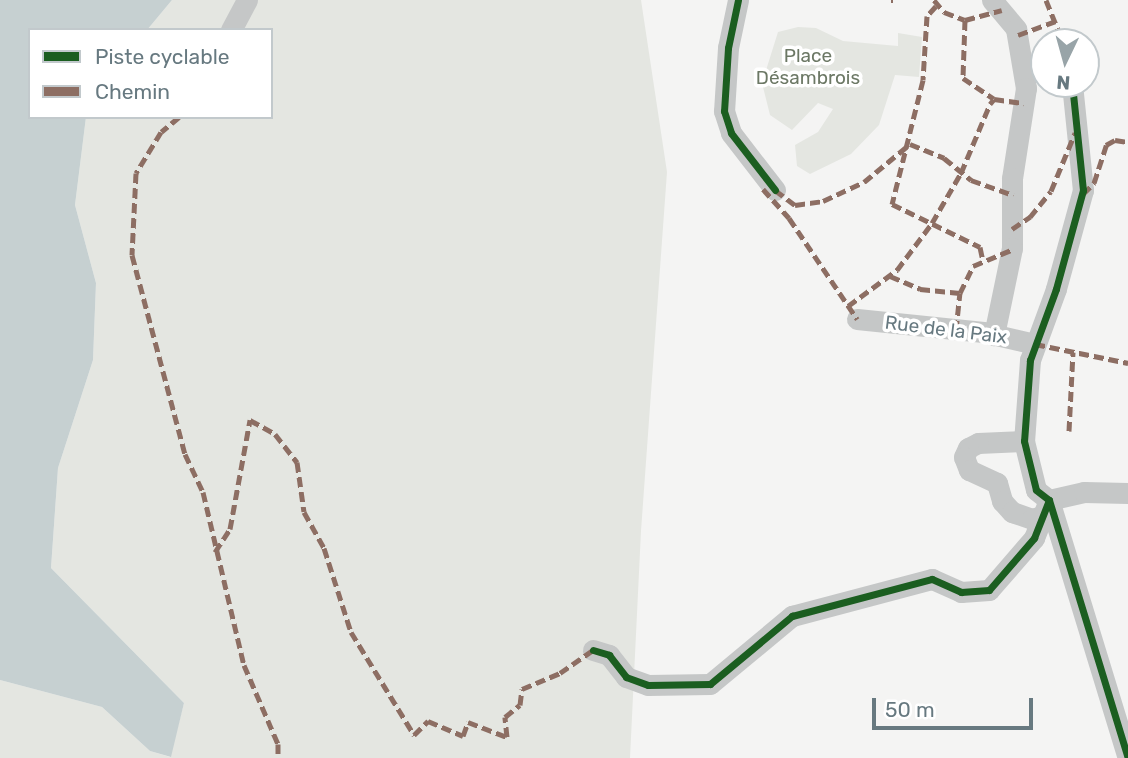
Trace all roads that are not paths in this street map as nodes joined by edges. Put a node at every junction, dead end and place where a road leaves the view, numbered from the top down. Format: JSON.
{"nodes":[{"id":1,"x":247,"y":0,"type":"edge"},
{"id":2,"x":738,"y":0,"type":"edge"},
{"id":3,"x":992,"y":0,"type":"edge"},
{"id":4,"x":232,"y":28,"type":"edge"},
{"id":5,"x":1073,"y":98,"type":"edge"},
{"id":6,"x":775,"y":190,"type":"dead end"},
{"id":7,"x":857,"y":319,"type":"dead end"},
{"id":8,"x":994,"y":335,"type":"junction"},
{"id":9,"x":1035,"y":344,"type":"junction"},
{"id":10,"x":1024,"y":441,"type":"junction"},
{"id":11,"x":1128,"y":493,"type":"edge"},
{"id":12,"x":1047,"y":507,"type":"junction"},
{"id":13,"x":593,"y":650,"type":"dead end"},
{"id":14,"x":1128,"y":753,"type":"edge"}],
"edges":[{"from":1,"to":4,"type":"street"},
{"from":2,"to":6,"type":"street"},
{"from":3,"to":8,"type":"street"},
{"from":5,"to":9,"type":"street"},
{"from":7,"to":8,"type":"street","name":"Rue de la Paix"},
{"from":8,"to":9,"type":"street","name":"Rue de la Paix"},
{"from":9,"to":10,"type":"street"},
{"from":10,"to":12,"type":"street"},
{"from":10,"to":12,"type":"street"},
{"from":11,"to":12,"type":"street"},
{"from":12,"to":13,"type":"street"},
{"from":12,"to":14,"type":"street"}]}
